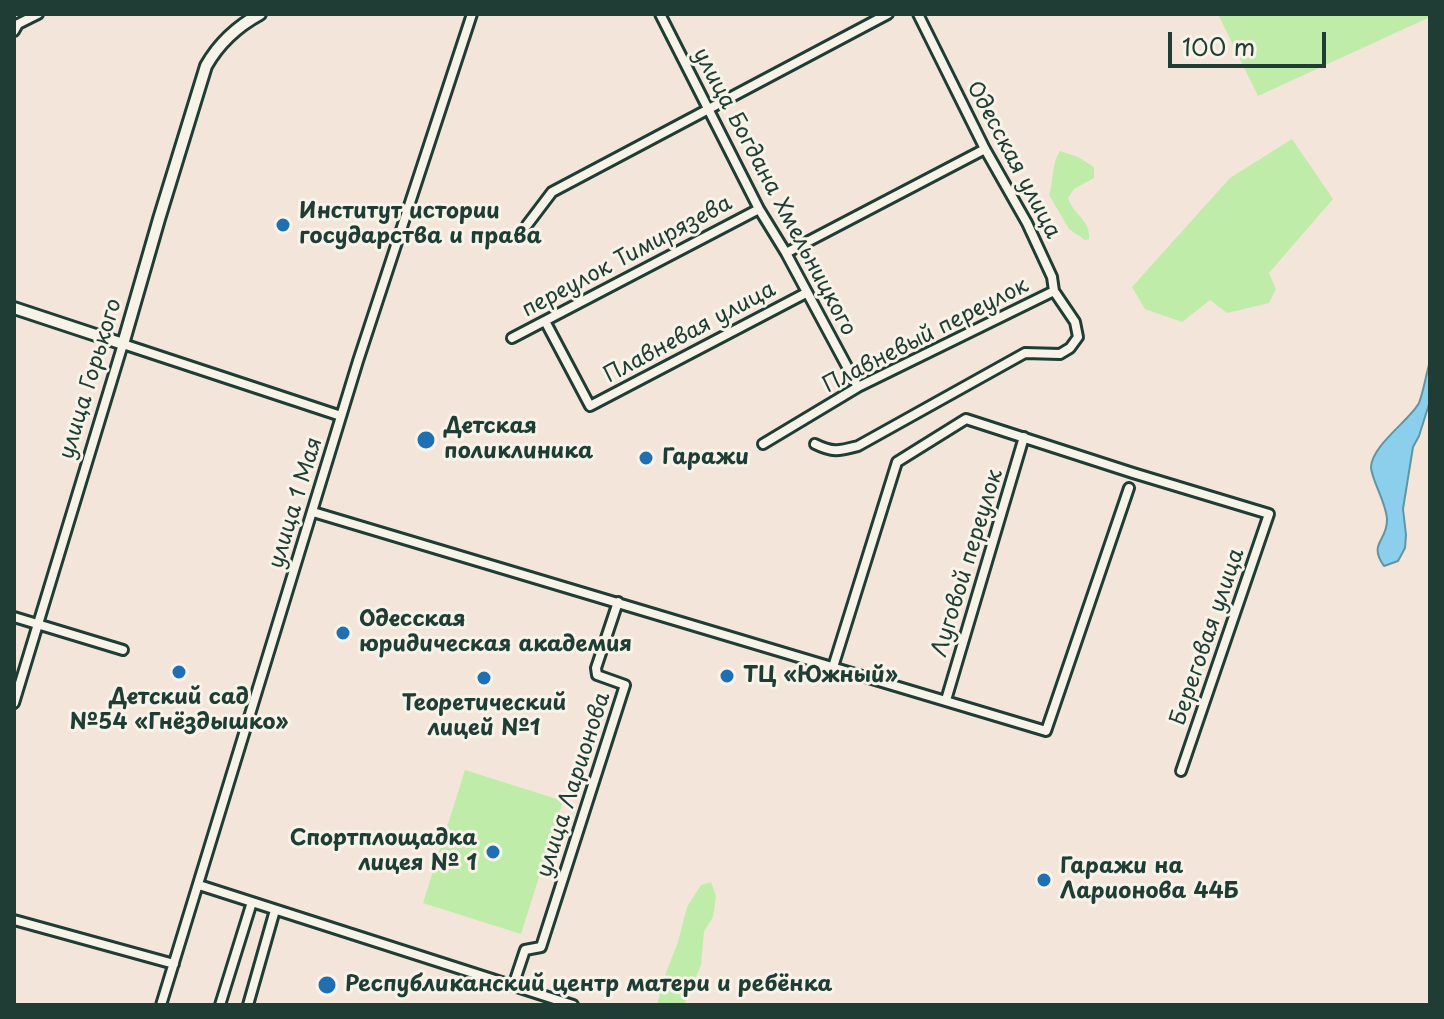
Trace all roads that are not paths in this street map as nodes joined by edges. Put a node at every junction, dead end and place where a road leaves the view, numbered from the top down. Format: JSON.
{"nodes":[{"id":1,"x":38,"y":14,"type":"edge"},
{"id":2,"x":260,"y":14,"type":"edge"},
{"id":3,"x":472,"y":14,"type":"edge"},
{"id":4,"x":660,"y":14,"type":"edge"},
{"id":5,"x":888,"y":14,"type":"edge"},
{"id":6,"x":918,"y":14,"type":"edge"},
{"id":7,"x":14,"y":31,"type":"edge"},
{"id":8,"x":708,"y":109,"type":"junction"},
{"id":9,"x":985,"y":149,"type":"junction"},
{"id":10,"x":759,"y":209,"type":"junction"},
{"id":11,"x":527,"y":225,"type":"dead end"},
{"id":12,"x":786,"y":253,"type":"junction"},
{"id":13,"x":1054,"y":291,"type":"junction"},
{"id":14,"x":806,"y":293,"type":"junction"},
{"id":15,"x":14,"y":308,"type":"edge"},
{"id":16,"x":545,"y":321,"type":"junction"},
{"id":17,"x":512,"y":338,"type":"dead end"},
{"id":18,"x":123,"y":344,"type":"junction"},
{"id":19,"x":858,"y":387,"type":"junction"},
{"id":20,"x":341,"y":416,"type":"junction"},
{"id":21,"x":1024,"y":437,"type":"junction"},
{"id":22,"x":763,"y":444,"type":"dead end"},
{"id":23,"x":815,"y":444,"type":"dead end"},
{"id":24,"x":1129,"y":488,"type":"dead end"},
{"id":25,"x":313,"y":512,"type":"junction"},
{"id":26,"x":618,"y":602,"type":"junction"},
{"id":27,"x":14,"y":617,"type":"edge"},
{"id":28,"x":38,"y":624,"type":"junction"},
{"id":29,"x":123,"y":650,"type":"dead end"},
{"id":30,"x":833,"y":667,"type":"junction"},
{"id":31,"x":946,"y":700,"type":"junction"},
{"id":32,"x":14,"y":703,"type":"edge"},
{"id":33,"x":1181,"y":771,"type":"dead end"},
{"id":34,"x":199,"y":885,"type":"junction"},
{"id":35,"x":252,"y":902,"type":"junction"},
{"id":36,"x":275,"y":910,"type":"junction"},
{"id":37,"x":14,"y":920,"type":"edge"},
{"id":38,"x":174,"y":964,"type":"junction"},
{"id":39,"x":513,"y":986,"type":"junction"},
{"id":40,"x":161,"y":1005,"type":"edge"},
{"id":41,"x":220,"y":1005,"type":"edge"},
{"id":42,"x":248,"y":1005,"type":"edge"},
{"id":43,"x":573,"y":1005,"type":"edge"}],
"edges":[{"from":1,"to":7,"type":"street"},
{"from":2,"to":18,"type":"street","name":"улица Горького"},
{"from":3,"to":20,"type":"street","name":"улица 1 Мая"},
{"from":4,"to":8,"type":"street","name":"улица Богдана Хмельницкого"},
{"from":5,"to":8,"type":"street"},
{"from":6,"to":9,"type":"street","name":"Одесская улица"},
{"from":8,"to":10,"type":"street","name":"улица Богдана Хмельницкого"},
{"from":8,"to":11,"type":"street"},
{"from":9,"to":12,"type":"street","name":"Плавневая улица"},
{"from":9,"to":13,"type":"street","name":"Одесская улица"},
{"from":10,"to":12,"type":"street","name":"улица Богдана Хмельницкого"},
{"from":10,"to":16,"type":"street","name":"переулок Тимирязева"},
{"from":12,"to":14,"type":"street","name":"улица Богдана Хмельницкого"},
{"from":13,"to":19,"type":"street","name":"Плавневый переулок"},
{"from":13,"to":23,"type":"street","name":"Одесская улица"},
{"from":14,"to":16,"type":"street","name":"Плавневая улица"},
{"from":14,"to":19,"type":"street","name":"улица Богдана Хмельницкого"},
{"from":15,"to":18,"type":"street"},
{"from":16,"to":17,"type":"street","name":"переулок Тимирязева"},
{"from":18,"to":20,"type":"street"},
{"from":18,"to":28,"type":"street","name":"улица Горького"},
{"from":19,"to":22,"type":"street","name":"Плавневый переулок"},
{"from":20,"to":25,"type":"street","name":"улица 1 Мая"},
{"from":21,"to":30,"type":"street"},
{"from":21,"to":31,"type":"street","name":"Луговой переулок"},
{"from":21,"to":33,"type":"street","name":"Береговая улица"},
{"from":24,"to":31,"type":"street"},
{"from":25,"to":26,"type":"street"},
{"from":25,"to":34,"type":"street","name":"улица 1 Мая"},
{"from":26,"to":30,"type":"street"},
{"from":26,"to":39,"type":"street","name":"улица Ларионова"},
{"from":27,"to":28,"type":"street"},
{"from":28,"to":29,"type":"street"},
{"from":28,"to":32,"type":"street","name":"улица Горького"},
{"from":30,"to":31,"type":"street"},
{"from":34,"to":35,"type":"street"},
{"from":34,"to":38,"type":"street","name":"улица 1 Мая"},
{"from":35,"to":36,"type":"street"},
{"from":35,"to":41,"type":"street"},
{"from":36,"to":39,"type":"street"},
{"from":36,"to":42,"type":"street"},
{"from":37,"to":38,"type":"street"},
{"from":38,"to":40,"type":"street","name":"улица 1 Мая"},
{"from":39,"to":43,"type":"street"}]}
